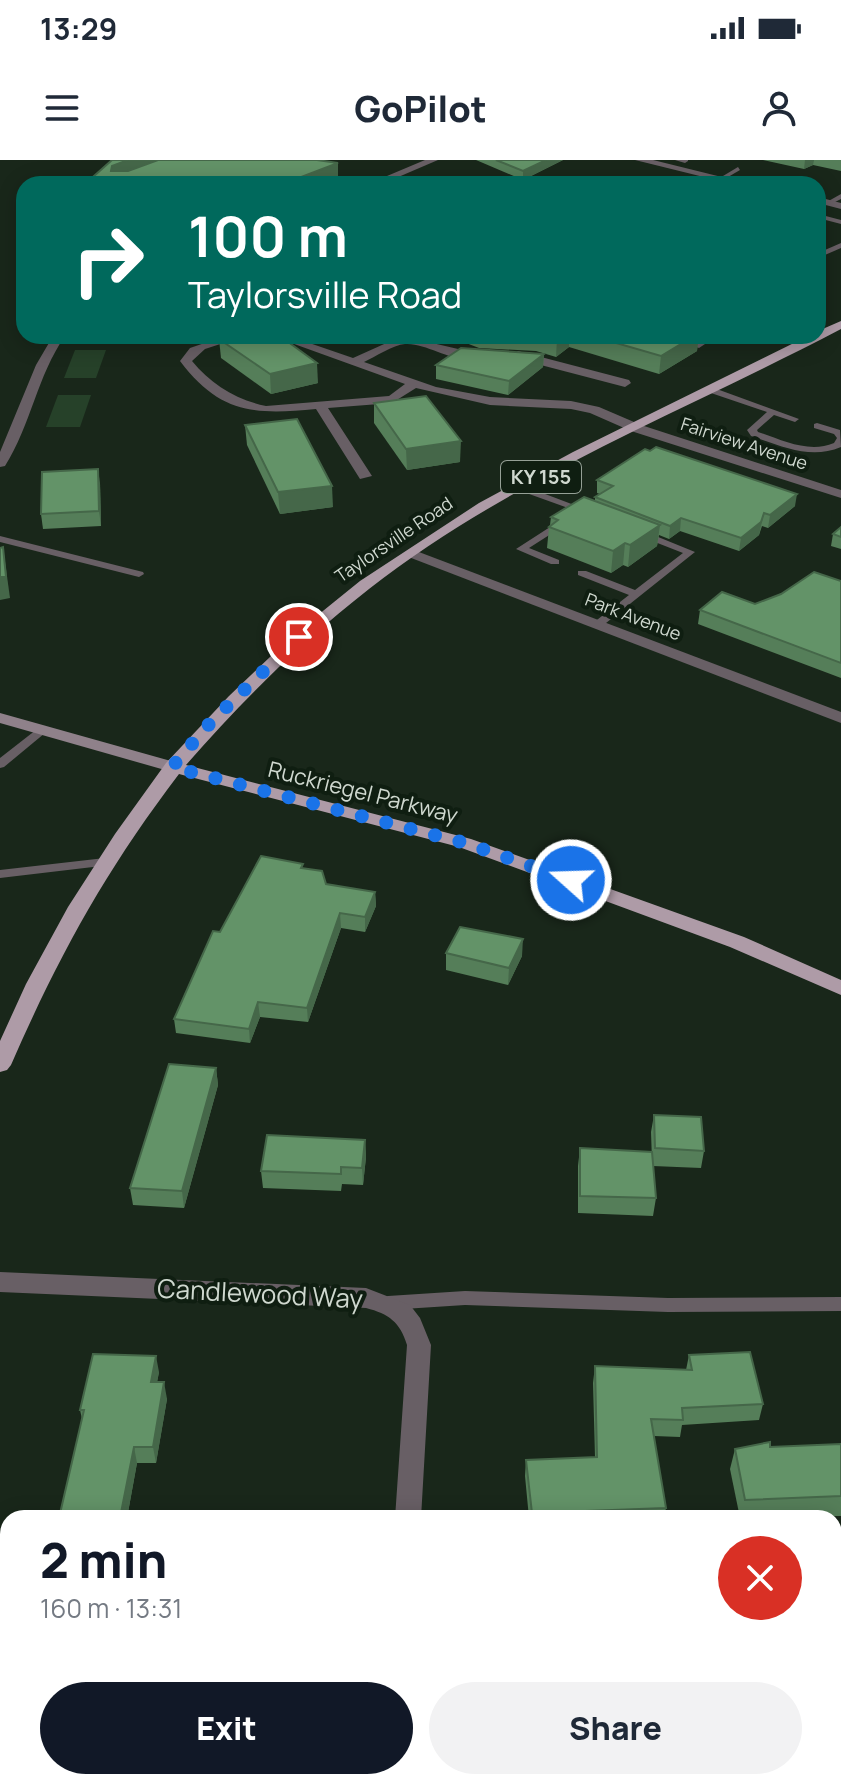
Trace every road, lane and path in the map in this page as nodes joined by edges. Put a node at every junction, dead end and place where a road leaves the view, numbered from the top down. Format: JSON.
{"nodes":[{"id":1,"x":433,"y":160,"type":"edge"},
{"id":2,"x":640,"y":160,"type":"edge"},
{"id":3,"x":678,"y":160,"type":"edge"},
{"id":4,"x":685,"y":161,"type":"edge"},
{"id":5,"x":664,"y":162,"type":"edge"},
{"id":6,"x":738,"y":169,"type":"dead end"},
{"id":7,"x":393,"y":176,"type":"edge"},
{"id":8,"x":708,"y":176,"type":"edge"},
{"id":9,"x":730,"y":176,"type":"edge"},
{"id":10,"x":54,"y":344,"type":"edge"},
{"id":11,"x":214,"y":344,"type":"edge"},
{"id":12,"x":301,"y":344,"type":"edge"},
{"id":13,"x":394,"y":344,"type":"edge"},
{"id":14,"x":427,"y":344,"type":"edge"},
{"id":15,"x":802,"y":344,"type":"edge"},
{"id":16,"x":354,"y":362,"type":"junction"},
{"id":17,"x":415,"y":383,"type":"junction"},
{"id":18,"x":625,"y":383,"type":"dead end"},
{"id":19,"x":711,"y":390,"type":"junction"},
{"id":20,"x":320,"y":406,"type":"junction"},
{"id":21,"x":773,"y":411,"type":"junction"},
{"id":22,"x":795,"y":419,"type":"dead end"},
{"id":23,"x":817,"y":426,"type":"dead end"},
{"id":24,"x":636,"y":428,"type":"junction"},
{"id":25,"x":841,"y":438,"type":"edge"},
{"id":26,"x":0,"y":463,"type":"edge"},
{"id":27,"x":365,"y":476,"type":"dead end"},
{"id":28,"x":521,"y":488,"type":"junction"},
{"id":29,"x":841,"y":494,"type":"edge"},
{"id":30,"x":581,"y":510,"type":"junction"},
{"id":31,"x":595,"y":515,"type":"edge"},
{"id":32,"x":636,"y":531,"type":"edge"},
{"id":33,"x":0,"y":539,"type":"edge"},
{"id":34,"x":411,"y":553,"type":"junction"},
{"id":35,"x":555,"y":562,"type":"dead end"},
{"id":36,"x":582,"y":573,"type":"dead end"},
{"id":37,"x":139,"y":574,"type":"dead end"},
{"id":38,"x":637,"y":594,"type":"junction"},
{"id":39,"x":597,"y":625,"type":"junction"},
{"id":40,"x":0,"y":718,"type":"edge"},
{"id":41,"x":841,"y":718,"type":"edge"},
{"id":42,"x":41,"y":730,"type":"junction"},
{"id":43,"x":0,"y":764,"type":"edge"},
{"id":44,"x":172,"y":767,"type":"junction"},
{"id":45,"x":105,"y":862,"type":"junction"},
{"id":46,"x":4,"y":874,"type":"edge"},
{"id":47,"x":0,"y":888,"type":"edge"},
{"id":48,"x":841,"y":988,"type":"edge"},
{"id":49,"x":0,"y":1065,"type":"edge"},
{"id":50,"x":0,"y":1282,"type":"edge"},
{"id":51,"x":388,"y":1303,"type":"junction"},
{"id":52,"x":841,"y":1304,"type":"edge"},
{"id":53,"x":409,"y":1510,"type":"edge"}],
"edges":[{"from":1,"to":7,"type":"street"},
{"from":2,"to":5,"type":"street"},
{"from":3,"to":4,"type":"lane"},
{"from":5,"to":8,"type":"street"},
{"from":6,"to":9,"type":"lane"},
{"from":10,"to":26,"type":"street"},
{"from":11,"to":20,"type":"street"},
{"from":12,"to":16,"type":"street","name":"Fairview Avenue"},
{"from":13,"to":16,"type":"street"},
{"from":14,"to":18,"type":"street"},
{"from":15,"to":19,"type":"main road","name":"Taylorsville Road","number":"KY 155"},
{"from":16,"to":17,"type":"street","name":"Fairview Avenue"},
{"from":17,"to":20,"type":"street"},
{"from":17,"to":24,"type":"street","name":"Fairview Avenue"},
{"from":19,"to":21,"type":"lane"},
{"from":19,"to":24,"type":"main road","name":"Taylorsville Road","number":"KY 155"},
{"from":20,"to":27,"type":"street"},
{"from":21,"to":22,"type":"lane"},
{"from":21,"to":25,"type":"lane"},
{"from":23,"to":25,"type":"lane"},
{"from":24,"to":28,"type":"main road","name":"Taylorsville Road","number":"KY 155"},
{"from":24,"to":29,"type":"street","name":"Fairview Avenue"},
{"from":28,"to":30,"type":"lane"},
{"from":28,"to":34,"type":"main road","name":"Taylorsville Road","number":"KY 155"},
{"from":30,"to":31,"type":"lane"},
{"from":30,"to":35,"type":"lane"},
{"from":32,"to":38,"type":"lane"},
{"from":33,"to":37,"type":"lane"},
{"from":34,"to":39,"type":"street","name":"Park Avenue"},
{"from":34,"to":44,"type":"main road","name":"Taylorsville Road","number":"KY 155"},
{"from":36,"to":38,"type":"lane"},
{"from":38,"to":39,"type":"lane"},
{"from":39,"to":41,"type":"street","name":"Park Avenue"},
{"from":40,"to":42,"type":"main road","name":"Ruckriegel Parkway"},
{"from":42,"to":43,"type":"lane"},
{"from":42,"to":44,"type":"main road","name":"Ruckriegel Parkway"},
{"from":44,"to":45,"type":"main road","name":"Taylorsville Road","number":"KY 155"},
{"from":44,"to":48,"type":"main road","name":"Ruckriegel Parkway"},
{"from":45,"to":46,"type":"lane"},
{"from":45,"to":49,"type":"main road","name":"Taylorsville Road","number":"KY 155"},
{"from":46,"to":47,"type":"lane"},
{"from":50,"to":51,"type":"street","name":"Candlewood Way"},
{"from":51,"to":52,"type":"lane"},
{"from":51,"to":53,"type":"street","name":"Candlewood Way"}]}
